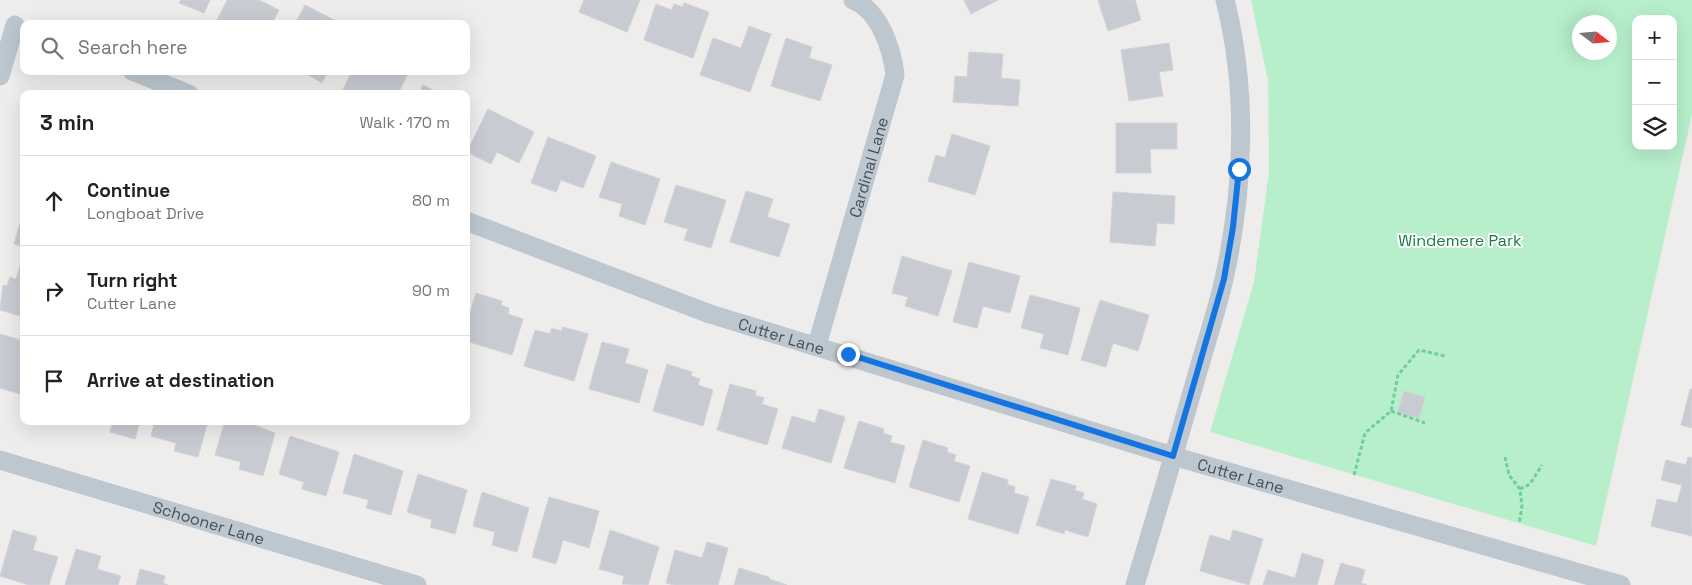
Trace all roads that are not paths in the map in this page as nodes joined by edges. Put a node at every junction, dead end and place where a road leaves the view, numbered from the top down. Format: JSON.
{"nodes":[{"id":1,"x":853,"y":0,"type":"edge"},
{"id":2,"x":1225,"y":0,"type":"edge"},
{"id":3,"x":13,"y":24,"type":"edge"},
{"id":4,"x":142,"y":75,"type":"edge"},
{"id":5,"x":0,"y":76,"type":"edge"},
{"id":6,"x":179,"y":90,"type":"edge"},
{"id":7,"x":470,"y":223,"type":"edge"},
{"id":8,"x":817,"y":345,"type":"junction"},
{"id":9,"x":1173,"y":456,"type":"junction"},
{"id":10,"x":0,"y":460,"type":"edge"},
{"id":11,"x":417,"y":585,"type":"edge"},
{"id":12,"x":1135,"y":585,"type":"edge"},
{"id":13,"x":1621,"y":585,"type":"edge"}],
"edges":[{"from":1,"to":8,"type":"street","name":"Cardinal Lane"},
{"from":2,"to":9,"type":"street"},
{"from":3,"to":5,"type":"street"},
{"from":4,"to":6,"type":"street"},
{"from":7,"to":8,"type":"street","name":"Cutter Lane"},
{"from":8,"to":9,"type":"street","name":"Cutter Lane"},
{"from":9,"to":12,"type":"street"},
{"from":9,"to":13,"type":"street","name":"Cutter Lane"},
{"from":10,"to":11,"type":"street","name":"Schooner Lane"}]}
